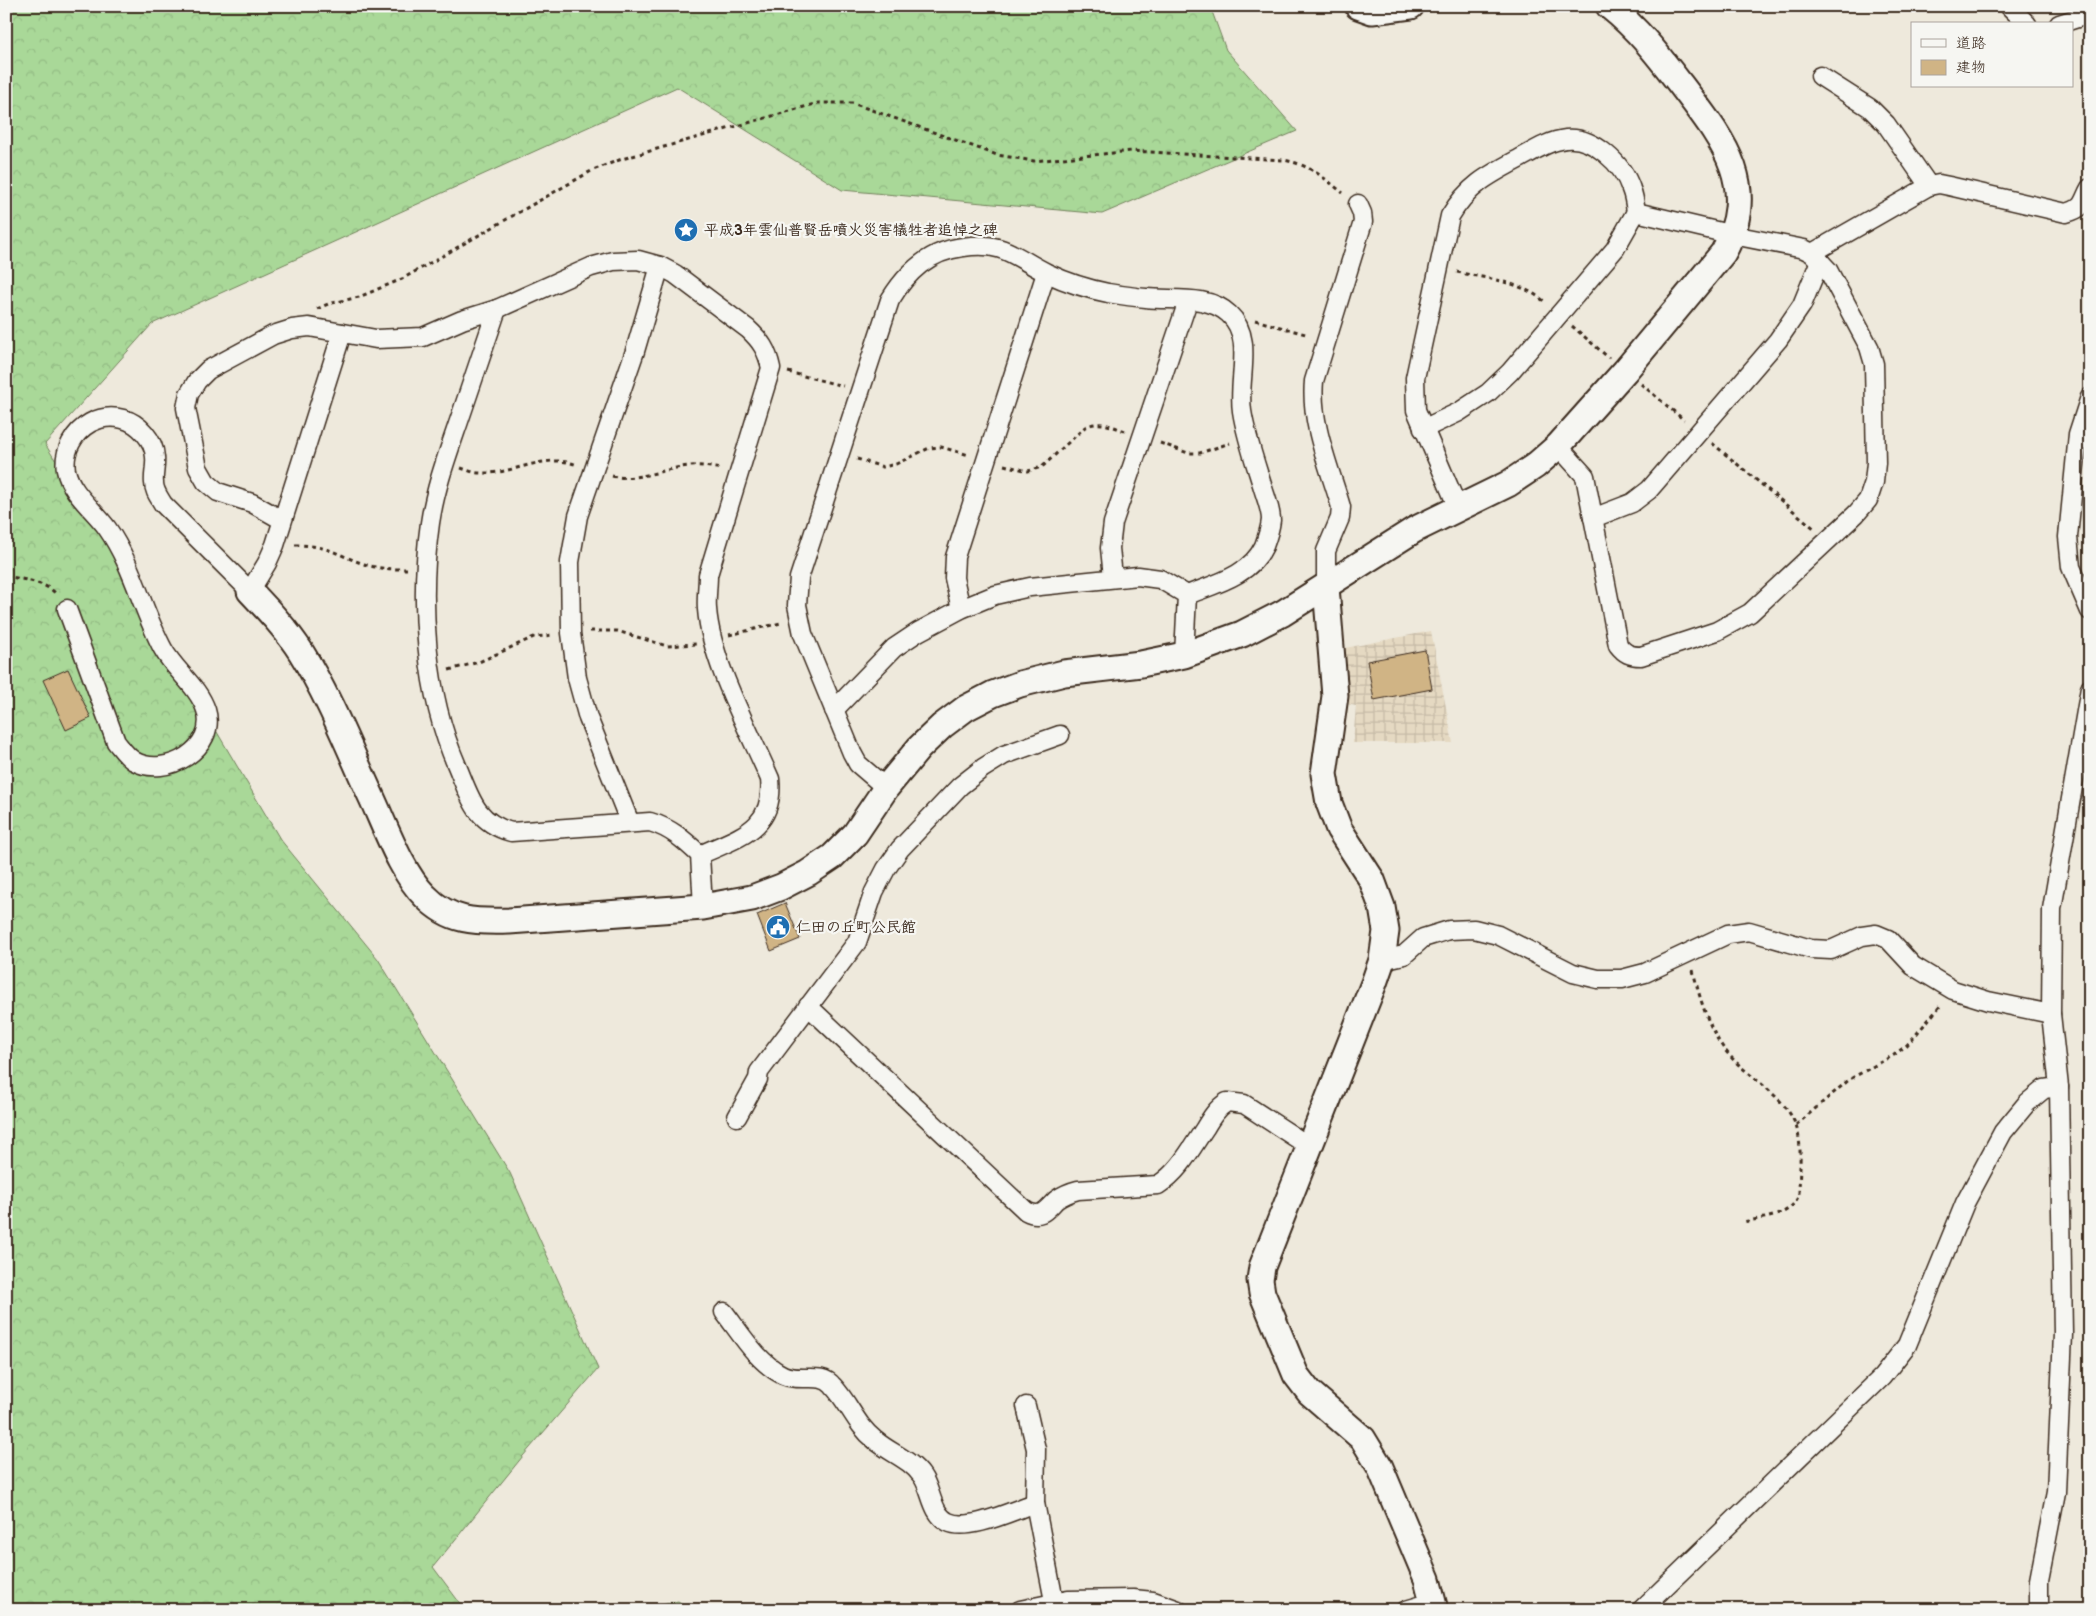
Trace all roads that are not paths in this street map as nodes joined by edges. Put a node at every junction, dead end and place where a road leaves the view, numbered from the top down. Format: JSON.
{"nodes":[{"id":1,"x":1358,"y":6,"type":"edge"},
{"id":2,"x":1411,"y":6,"type":"edge"},
{"id":3,"x":1608,"y":6,"type":"edge"},
{"id":4,"x":2009,"y":6,"type":"edge"},
{"id":5,"x":2090,"y":14,"type":"edge"},
{"id":6,"x":2025,"y":22,"type":"edge"},
{"id":7,"x":2066,"y":22,"type":"edge"},
{"id":8,"x":1820,"y":76,"type":"dead end"},
{"id":9,"x":1929,"y":186,"type":"junction"},
{"id":10,"x":2090,"y":188,"type":"edge"},
{"id":11,"x":1358,"y":204,"type":"road end"},
{"id":12,"x":1636,"y":212,"type":"junction"},
{"id":13,"x":1733,"y":235,"type":"junction"},
{"id":14,"x":1816,"y":257,"type":"junction"},
{"id":15,"x":660,"y":266,"type":"junction"},
{"id":16,"x":1046,"y":273,"type":"junction"},
{"id":17,"x":1188,"y":301,"type":"junction"},
{"id":18,"x":497,"y":309,"type":"junction"},
{"id":19,"x":342,"y":333,"type":"junction"},
{"id":20,"x":2090,"y":397,"type":"edge"},
{"id":21,"x":1423,"y":428,"type":"junction"},
{"id":22,"x":1558,"y":446,"type":"junction"},
{"id":23,"x":1458,"y":508,"type":"junction"},
{"id":24,"x":1593,"y":518,"type":"junction"},
{"id":25,"x":282,"y":520,"type":"junction"},
{"id":26,"x":1113,"y":577,"type":"junction"},
{"id":27,"x":1326,"y":587,"type":"junction"},
{"id":28,"x":250,"y":590,"type":"junction"},
{"id":29,"x":1187,"y":595,"type":"junction"},
{"id":30,"x":67,"y":609,"type":"road end"},
{"id":31,"x":961,"y":609,"type":"junction"},
{"id":32,"x":2090,"y":611,"type":"edge"},
{"id":33,"x":1184,"y":655,"type":"junction"},
{"id":34,"x":2090,"y":688,"type":"edge"},
{"id":35,"x":834,"y":710,"type":"junction"},
{"id":36,"x":1060,"y":735,"type":"dead end"},
{"id":37,"x":886,"y":788,"type":"junction"},
{"id":38,"x":630,"y":823,"type":"junction"},
{"id":39,"x":700,"y":855,"type":"junction"},
{"id":40,"x":702,"y":907,"type":"junction"},
{"id":41,"x":1382,"y":960,"type":"junction"},
{"id":42,"x":808,"y":1006,"type":"junction"},
{"id":43,"x":2051,"y":1014,"type":"junction"},
{"id":44,"x":2059,"y":1087,"type":"junction"},
{"id":45,"x":737,"y":1117,"type":"dead end"},
{"id":46,"x":1310,"y":1147,"type":"junction"},
{"id":47,"x":724,"y":1312,"type":"dead end"},
{"id":48,"x":1026,"y":1406,"type":"dead end"},
{"id":49,"x":1035,"y":1503,"type":"junction"},
{"id":50,"x":1054,"y":1601,"type":"junction"},
{"id":51,"x":1434,"y":1606,"type":"edge"},
{"id":52,"x":1020,"y":1610,"type":"edge"},
{"id":53,"x":1178,"y":1610,"type":"edge"},
{"id":54,"x":1406,"y":1610,"type":"edge"},
{"id":55,"x":1640,"y":1610,"type":"edge"},
{"id":56,"x":2039,"y":1610,"type":"edge"}],
"edges":[{"from":1,"to":2,"type":"street"},
{"from":3,"to":13,"type":"street"},
{"from":4,"to":6,"type":"street"},
{"from":5,"to":7,"type":"street"},
{"from":8,"to":9,"type":"street"},
{"from":9,"to":10,"type":"street"},
{"from":9,"to":14,"type":"street"},
{"from":11,"to":27,"type":"street"},
{"from":12,"to":13,"type":"street"},
{"from":12,"to":21,"type":"street"},
{"from":12,"to":21,"type":"street"},
{"from":13,"to":14,"type":"street"},
{"from":13,"to":22,"type":"street"},
{"from":14,"to":24,"type":"street"},
{"from":14,"to":24,"type":"street"},
{"from":15,"to":18,"type":"street"},
{"from":15,"to":38,"type":"street"},
{"from":15,"to":39,"type":"street"},
{"from":16,"to":17,"type":"street"},
{"from":16,"to":31,"type":"street"},
{"from":16,"to":35,"type":"street"},
{"from":17,"to":26,"type":"street"},
{"from":17,"to":29,"type":"street"},
{"from":18,"to":19,"type":"street"},
{"from":18,"to":38,"type":"street"},
{"from":19,"to":25,"type":"street"},
{"from":19,"to":25,"type":"street"},
{"from":20,"to":32,"type":"street"},
{"from":21,"to":23,"type":"street"},
{"from":22,"to":23,"type":"street"},
{"from":22,"to":24,"type":"street"},
{"from":23,"to":27,"type":"street"},
{"from":25,"to":28,"type":"street"},
{"from":26,"to":29,"type":"street"},
{"from":26,"to":31,"type":"street"},
{"from":27,"to":33,"type":"street"},
{"from":27,"to":41,"type":"street"},
{"from":28,"to":30,"type":"street"},
{"from":28,"to":40,"type":"street"},
{"from":29,"to":33,"type":"street"},
{"from":31,"to":35,"type":"street"},
{"from":33,"to":37,"type":"street"},
{"from":34,"to":43,"type":"street"},
{"from":35,"to":37,"type":"street"},
{"from":36,"to":42,"type":"street"},
{"from":37,"to":40,"type":"street"},
{"from":38,"to":39,"type":"street"},
{"from":39,"to":40,"type":"street"},
{"from":41,"to":43,"type":"street"},
{"from":41,"to":46,"type":"street"},
{"from":42,"to":45,"type":"street"},
{"from":42,"to":46,"type":"street"},
{"from":43,"to":44,"type":"street"},
{"from":44,"to":55,"type":"street"},
{"from":44,"to":56,"type":"street"},
{"from":46,"to":51,"type":"street"},
{"from":47,"to":49,"type":"street"},
{"from":48,"to":49,"type":"street"},
{"from":49,"to":50,"type":"street"},
{"from":50,"to":52,"type":"street"},
{"from":50,"to":53,"type":"street"},
{"from":51,"to":54,"type":"street"}]}
